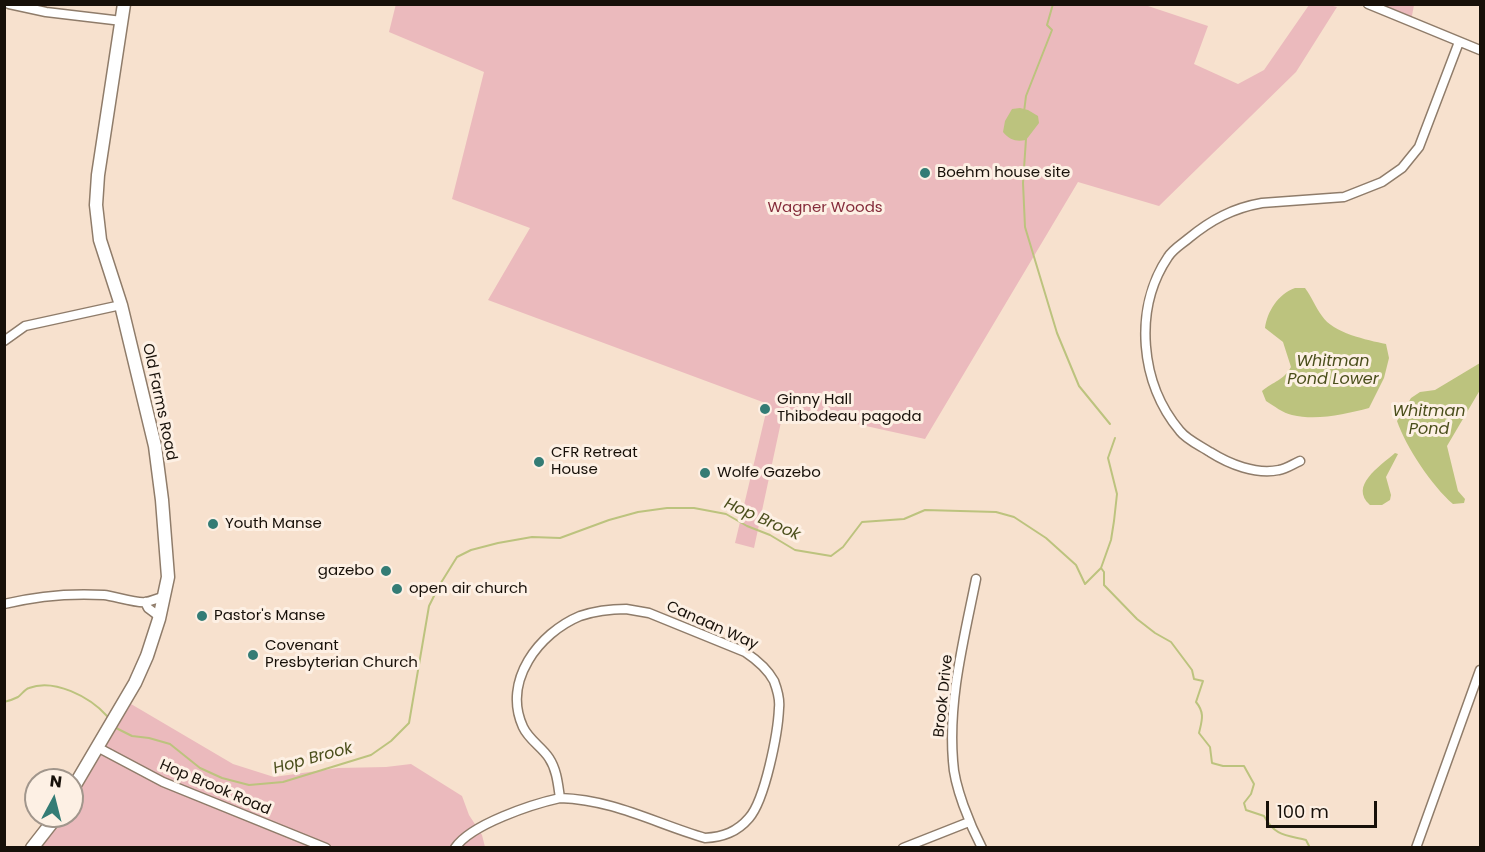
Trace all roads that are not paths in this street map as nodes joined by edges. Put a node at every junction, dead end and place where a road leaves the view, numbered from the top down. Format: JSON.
{"nodes":[{"id":1,"x":9,"y":4,"type":"edge"},
{"id":2,"x":124,"y":4,"type":"edge"},
{"id":3,"x":1368,"y":4,"type":"edge"},
{"id":4,"x":122,"y":21,"type":"junction"},
{"id":5,"x":1459,"y":42,"type":"junction"},
{"id":6,"x":1480,"y":50,"type":"edge"},
{"id":7,"x":120,"y":305,"type":"junction"},
{"id":8,"x":4,"y":341,"type":"edge"},
{"id":9,"x":1300,"y":461,"type":"dead end"},
{"id":10,"x":976,"y":579,"type":"dead end"},
{"id":11,"x":164,"y":597,"type":"junction"},
{"id":12,"x":4,"y":603,"type":"edge"},
{"id":13,"x":145,"y":603,"type":"junction"},
{"id":14,"x":160,"y":616,"type":"junction"},
{"id":15,"x":1480,"y":670,"type":"edge"},
{"id":16,"x":97,"y":747,"type":"junction"},
{"id":17,"x":84,"y":769,"type":"edge"},
{"id":18,"x":560,"y":798,"type":"junction"},
{"id":19,"x":969,"y":822,"type":"junction"},
{"id":20,"x":48,"y":828,"type":"edge"},
{"id":21,"x":32,"y":848,"type":"edge"},
{"id":22,"x":326,"y":848,"type":"edge"},
{"id":23,"x":455,"y":848,"type":"edge"},
{"id":24,"x":903,"y":848,"type":"edge"},
{"id":25,"x":982,"y":848,"type":"edge"},
{"id":26,"x":1416,"y":848,"type":"edge"}],
"edges":[{"from":1,"to":4,"type":"street"},
{"from":2,"to":4,"type":"street","name":"Old Farms Road"},
{"from":3,"to":5,"type":"street"},
{"from":4,"to":7,"type":"street","name":"Old Farms Road"},
{"from":5,"to":6,"type":"street"},
{"from":5,"to":9,"type":"street"},
{"from":7,"to":8,"type":"street"},
{"from":7,"to":11,"type":"street","name":"Old Farms Road"},
{"from":10,"to":19,"type":"street","name":"Brook Drive"},
{"from":11,"to":13,"type":"street"},
{"from":11,"to":14,"type":"street","name":"Old Farms Road"},
{"from":12,"to":13,"type":"street"},
{"from":13,"to":14,"type":"street"},
{"from":14,"to":16,"type":"street","name":"Old Farms Road"},
{"from":15,"to":26,"type":"street"},
{"from":16,"to":17,"type":"street","name":"Old Farms Road"},
{"from":16,"to":22,"type":"street","name":"Hop Brook Road"},
{"from":18,"to":18,"type":"street","name":"Canaan Way"},
{"from":18,"to":23,"type":"street","name":"Canaan Way"},
{"from":19,"to":24,"type":"street"},
{"from":19,"to":25,"type":"street","name":"Brook Drive"},
{"from":20,"to":21,"type":"street"}]}
